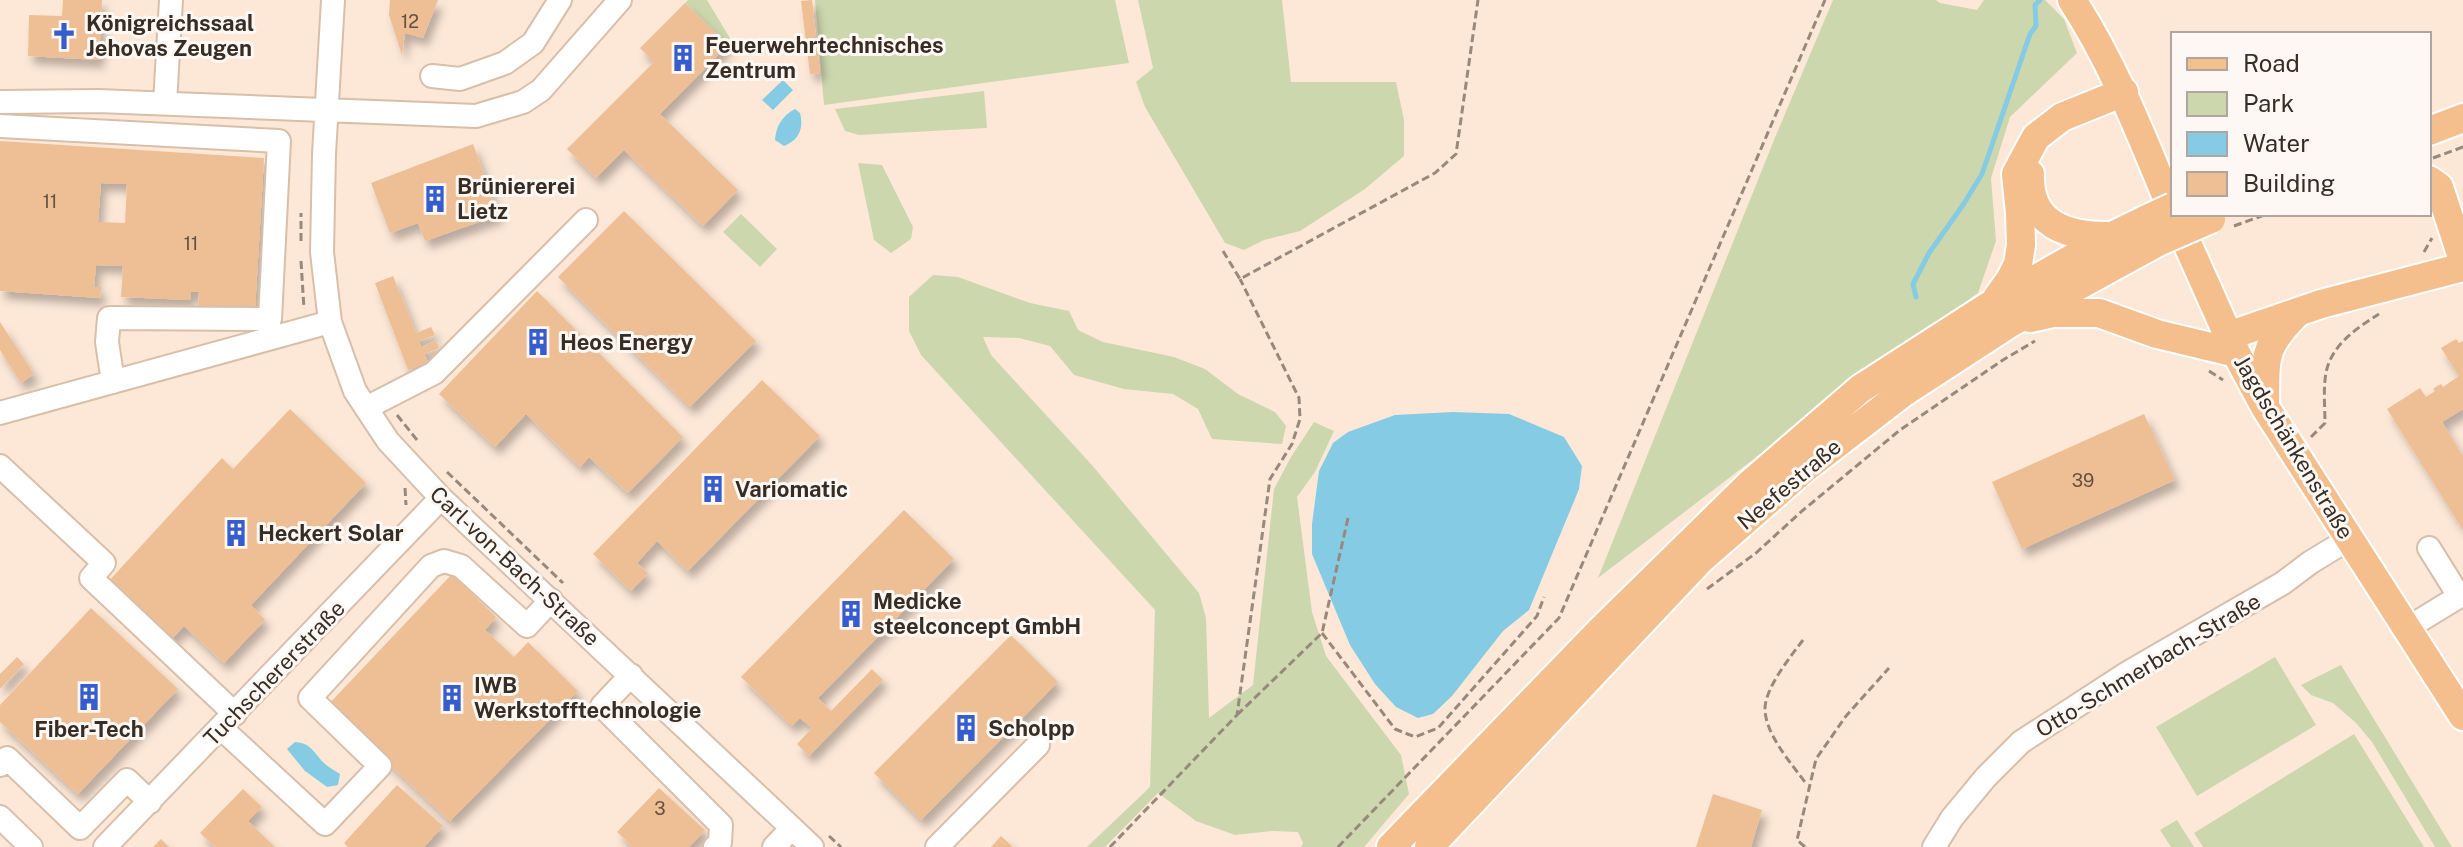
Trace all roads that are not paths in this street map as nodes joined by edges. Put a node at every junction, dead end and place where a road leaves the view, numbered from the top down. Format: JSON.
{"nodes":[{"id":1,"x":171,"y":0,"type":"edge"},
{"id":2,"x":333,"y":0,"type":"edge"},
{"id":3,"x":560,"y":0,"type":"edge"},
{"id":4,"x":2072,"y":0,"type":"edge"},
{"id":5,"x":614,"y":2,"type":"edge"},
{"id":6,"x":432,"y":76,"type":"dead end"},
{"id":7,"x":2124,"y":92,"type":"junction"},
{"id":8,"x":0,"y":102,"type":"edge"},
{"id":9,"x":120,"y":102,"type":"junction"},
{"id":10,"x":165,"y":103,"type":"junction"},
{"id":11,"x":326,"y":111,"type":"junction"},
{"id":12,"x":2431,"y":124,"type":"edge"},
{"id":13,"x":0,"y":126,"type":"edge"},
{"id":14,"x":2461,"y":128,"type":"edge"},
{"id":15,"x":2431,"y":131,"type":"edge"},
{"id":16,"x":118,"y":133,"type":"junction"},
{"id":17,"x":2036,"y":137,"type":"junction"},
{"id":18,"x":2431,"y":181,"type":"edge"},
{"id":19,"x":2165,"y":219,"type":"edge"},
{"id":20,"x":586,"y":220,"type":"dead end"},
{"id":21,"x":2221,"y":220,"type":"edge"},
{"id":22,"x":2112,"y":236,"type":"junction"},
{"id":23,"x":2463,"y":260,"type":"edge"},
{"id":24,"x":2463,"y":267,"type":"edge"},
{"id":25,"x":2298,"y":312,"type":"junction"},
{"id":26,"x":2001,"y":313,"type":"junction"},
{"id":27,"x":330,"y":322,"type":"junction"},
{"id":28,"x":2232,"y":344,"type":"junction"},
{"id":29,"x":113,"y":382,"type":"junction"},
{"id":30,"x":2265,"y":407,"type":"junction"},
{"id":31,"x":366,"y":408,"type":"junction"},
{"id":32,"x":0,"y":413,"type":"edge"},
{"id":33,"x":0,"y":466,"type":"edge"},
{"id":34,"x":441,"y":498,"type":"junction"},
{"id":35,"x":2349,"y":539,"type":"junction"},
{"id":36,"x":2429,"y":548,"type":"dead end"},
{"id":37,"x":558,"y":593,"type":"junction"},
{"id":38,"x":2461,"y":595,"type":"edge"},
{"id":39,"x":2406,"y":629,"type":"junction"},
{"id":40,"x":631,"y":675,"type":"junction"},
{"id":41,"x":2463,"y":716,"type":"edge"},
{"id":42,"x":228,"y":721,"type":"junction"},
{"id":43,"x":1038,"y":745,"type":"dead end"},
{"id":44,"x":0,"y":765,"type":"edge"},
{"id":45,"x":150,"y":802,"type":"junction"},
{"id":46,"x":0,"y":817,"type":"edge"},
{"id":47,"x":792,"y":828,"type":"junction"},
{"id":48,"x":821,"y":842,"type":"edge"},
{"id":49,"x":31,"y":847,"type":"edge"},
{"id":50,"x":105,"y":847,"type":"edge"},
{"id":51,"x":715,"y":847,"type":"edge"},
{"id":52,"x":774,"y":847,"type":"edge"},
{"id":53,"x":937,"y":847,"type":"edge"},
{"id":54,"x":1391,"y":847,"type":"edge"},
{"id":55,"x":1429,"y":847,"type":"edge"},
{"id":56,"x":1934,"y":847,"type":"edge"}],
"edges":[{"from":1,"to":10,"type":"street"},
{"from":2,"to":11,"type":"street","name":"Carl-von-Bach-Straße"},
{"from":3,"to":6,"type":"street"},
{"from":4,"to":7,"type":"main road","name":"Jagdschänkenstraße"},
{"from":5,"to":11,"type":"street"},
{"from":7,"to":17,"type":"main road"},
{"from":7,"to":19,"type":"main road","name":"Jagdschänkenstraße"},
{"from":8,"to":9,"type":"street"},
{"from":9,"to":10,"type":"street"},
{"from":9,"to":16,"type":"street"},
{"from":10,"to":11,"type":"street"},
{"from":11,"to":27,"type":"street","name":"Carl-von-Bach-Straße"},
{"from":12,"to":14,"type":"main road"},
{"from":13,"to":16,"type":"street"},
{"from":14,"to":15,"type":"main road"},
{"from":16,"to":29,"type":"street"},
{"from":17,"to":22,"type":"main road"},
{"from":17,"to":26,"type":"main road"},
{"from":18,"to":23,"type":"main road"},
{"from":19,"to":21,"type":"main road","name":"Neefestraße","bridge":true},
{"from":19,"to":22,"type":"main road","name":"Neefestraße"},
{"from":19,"to":26,"type":"main road","name":"Neefestraße"},
{"from":19,"to":28,"type":"main road","name":"Jagdschänkenstraße"},
{"from":20,"to":31,"type":"street"},
{"from":22,"to":26,"type":"main road","name":"Neefestraße"},
{"from":24,"to":25,"type":"main road"},
{"from":25,"to":28,"type":"main road"},
{"from":25,"to":30,"type":"main road"},
{"from":26,"to":28,"type":"main road"},
{"from":26,"to":54,"type":"main road","name":"Neefestraße"},
{"from":26,"to":55,"type":"main road","name":"Neefestraße"},
{"from":27,"to":29,"type":"street"},
{"from":27,"to":31,"type":"street","name":"Carl-von-Bach-Straße"},
{"from":28,"to":30,"type":"main road","name":"Jagdschänkenstraße"},
{"from":29,"to":32,"type":"street"},
{"from":30,"to":35,"type":"main road","name":"Jagdschänkenstraße"},
{"from":31,"to":34,"type":"street","name":"Carl-von-Bach-Straße"},
{"from":33,"to":42,"type":"street"},
{"from":34,"to":37,"type":"street","name":"Carl-von-Bach-Straße"},
{"from":34,"to":42,"type":"street","name":"Tuchschererstraße"},
{"from":35,"to":39,"type":"main road","name":"Jagdschänkenstraße"},
{"from":35,"to":56,"type":"street","name":"Otto-Schmerbach-Straße"},
{"from":36,"to":38,"type":"street"},
{"from":37,"to":40,"type":"street","name":"Carl-von-Bach-Straße"},
{"from":37,"to":42,"type":"street"},
{"from":38,"to":39,"type":"street"},
{"from":39,"to":41,"type":"main road","name":"Jagdschänkenstraße"},
{"from":40,"to":47,"type":"street","name":"Carl-von-Bach-Straße"},
{"from":40,"to":51,"type":"street"},
{"from":42,"to":45,"type":"street","name":"Tuchschererstraße"},
{"from":43,"to":53,"type":"street"},
{"from":44,"to":45,"type":"street"},
{"from":45,"to":50,"type":"street","name":"Tuchschererstraße"},
{"from":46,"to":49,"type":"street"},
{"from":47,"to":48,"type":"street","name":"Carl-von-Bach-Straße"},
{"from":47,"to":52,"type":"street"}]}
